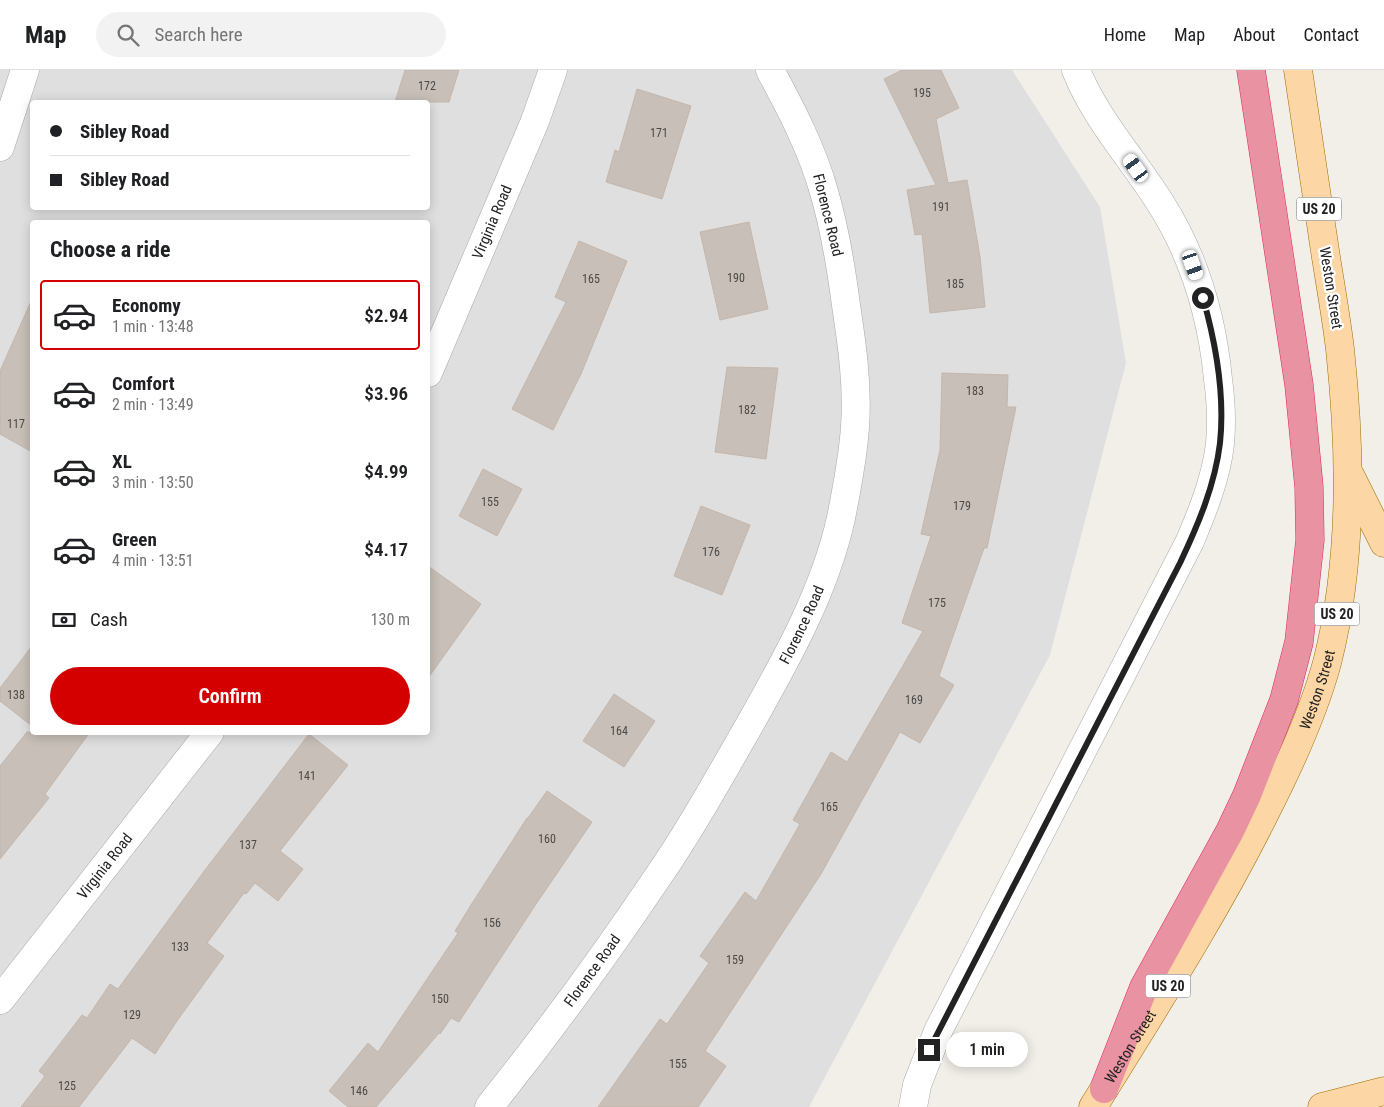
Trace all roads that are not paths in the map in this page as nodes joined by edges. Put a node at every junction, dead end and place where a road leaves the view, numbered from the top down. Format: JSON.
{"nodes":[{"id":1,"x":25,"y":70,"type":"edge"},
{"id":2,"x":553,"y":70,"type":"edge"},
{"id":3,"x":770,"y":70,"type":"edge"},
{"id":4,"x":1076,"y":70,"type":"edge"},
{"id":5,"x":1251,"y":70,"type":"edge"},
{"id":6,"x":1298,"y":70,"type":"edge"},
{"id":7,"x":0,"y":147,"type":"edge"},
{"id":8,"x":430,"y":368,"type":"edge"},
{"id":9,"x":1347,"y":469,"type":"junction"},
{"id":10,"x":1384,"y":543,"type":"edge"},
{"id":11,"x":208,"y":735,"type":"edge"},
{"id":12,"x":0,"y":1000,"type":"edge"},
{"id":13,"x":1384,"y":1091,"type":"edge"},
{"id":14,"x":1098,"y":1098,"type":"edge"},
{"id":15,"x":489,"y":1107,"type":"edge"},
{"id":16,"x":913,"y":1107,"type":"edge"},
{"id":17,"x":1322,"y":1107,"type":"edge"}],
"edges":[{"from":1,"to":7,"type":"street"},
{"from":2,"to":8,"type":"street","name":"Virginia Road"},
{"from":3,"to":15,"type":"street","name":"Florence Road"},
{"from":4,"to":16,"type":"street"},
{"from":5,"to":14,"type":"highway"},
{"from":6,"to":9,"type":"main road","name":"Weston Street","number":"US 20"},
{"from":9,"to":10,"type":"main road"},
{"from":9,"to":14,"type":"main road","name":"Weston Street","number":"US 20"},
{"from":11,"to":12,"type":"street","name":"Virginia Road"},
{"from":13,"to":17,"type":"main road"}]}
